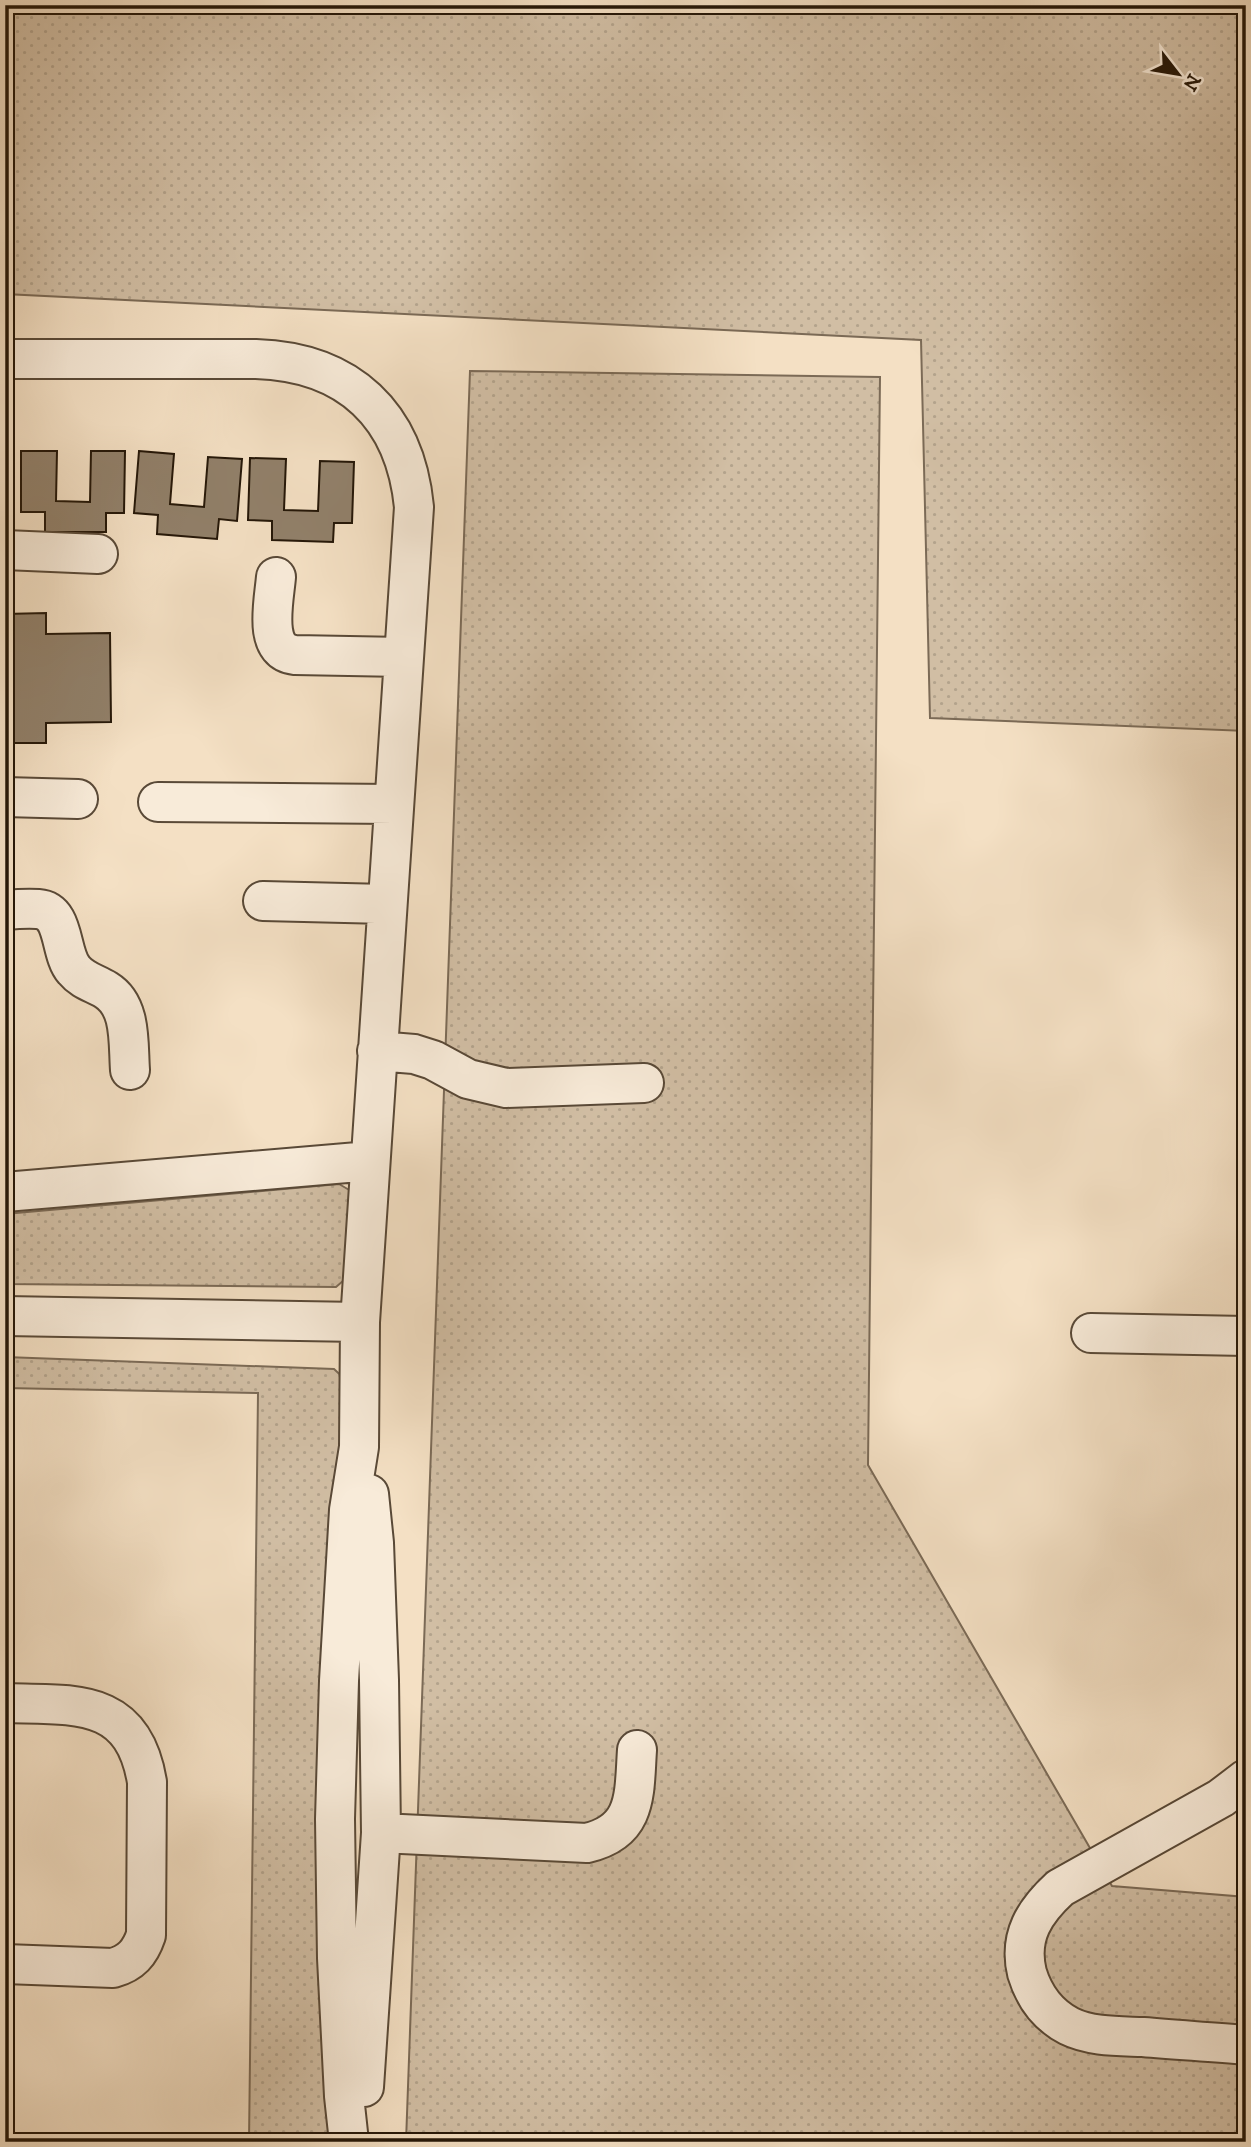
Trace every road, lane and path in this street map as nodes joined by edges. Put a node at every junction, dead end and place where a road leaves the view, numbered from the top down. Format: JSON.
{"nodes":[{"id":1,"x":6,"y":360,"type":"edge"},
{"id":2,"x":5,"y":550,"type":"edge"},
{"id":3,"x":98,"y":554,"type":"dead end"},
{"id":4,"x":276,"y":577,"type":"dead end"},
{"id":5,"x":403,"y":657,"type":"junction"},
{"id":6,"x":5,"y":797,"type":"edge"},
{"id":7,"x":78,"y":799,"type":"dead end"},
{"id":8,"x":158,"y":802,"type":"dead end"},
{"id":9,"x":394,"y":804,"type":"junction"},
{"id":10,"x":262,"y":901,"type":"dead end"},
{"id":11,"x":386,"y":904,"type":"junction"},
{"id":12,"x":5,"y":910,"type":"edge"},
{"id":13,"x":377,"y":1051,"type":"junction"},
{"id":14,"x":130,"y":1070,"type":"dead end"},
{"id":15,"x":644,"y":1083,"type":"dead end"},
{"id":16,"x":370,"y":1161,"type":"junction"},
{"id":17,"x":5,"y":1192,"type":"edge"},
{"id":18,"x":5,"y":1316,"type":"edge"},
{"id":19,"x":360,"y":1322,"type":"junction"},
{"id":20,"x":1091,"y":1333,"type":"dead end"},
{"id":21,"x":1246,"y":1336,"type":"edge"},
{"id":22,"x":359,"y":1447,"type":"junction"},
{"id":23,"x":5,"y":1703,"type":"edge"},
{"id":24,"x":637,"y":1750,"type":"dead end"},
{"id":25,"x":1246,"y":1779,"type":"edge"},
{"id":26,"x":381,"y":1833,"type":"junction"},
{"id":27,"x":5,"y":1964,"type":"edge"},
{"id":28,"x":1246,"y":2045,"type":"edge"},
{"id":29,"x":349,"y":2142,"type":"edge"},
{"id":30,"x":360,"y":2142,"type":"edge"}],
"edges":[{"from":1,"to":5,"type":"lane"},
{"from":2,"to":3,"type":"lane"},
{"from":4,"to":5,"type":"lane"},
{"from":5,"to":9,"type":"lane"},
{"from":6,"to":7,"type":"lane"},
{"from":8,"to":9,"type":"lane"},
{"from":9,"to":11,"type":"lane"},
{"from":10,"to":11,"type":"lane"},
{"from":11,"to":13,"type":"lane"},
{"from":12,"to":14,"type":"lane"},
{"from":13,"to":15,"type":"lane"},
{"from":13,"to":16,"type":"lane"},
{"from":16,"to":17,"type":"lane"},
{"from":16,"to":19,"type":"lane"},
{"from":18,"to":19,"type":"lane"},
{"from":19,"to":22,"type":"lane"},
{"from":20,"to":21,"type":"lane"},
{"from":22,"to":26,"type":"lane"},
{"from":22,"to":29,"type":"lane"},
{"from":23,"to":27,"type":"lane"},
{"from":24,"to":26,"type":"lane"},
{"from":25,"to":28,"type":"lane"},
{"from":26,"to":30,"type":"lane"}]}
